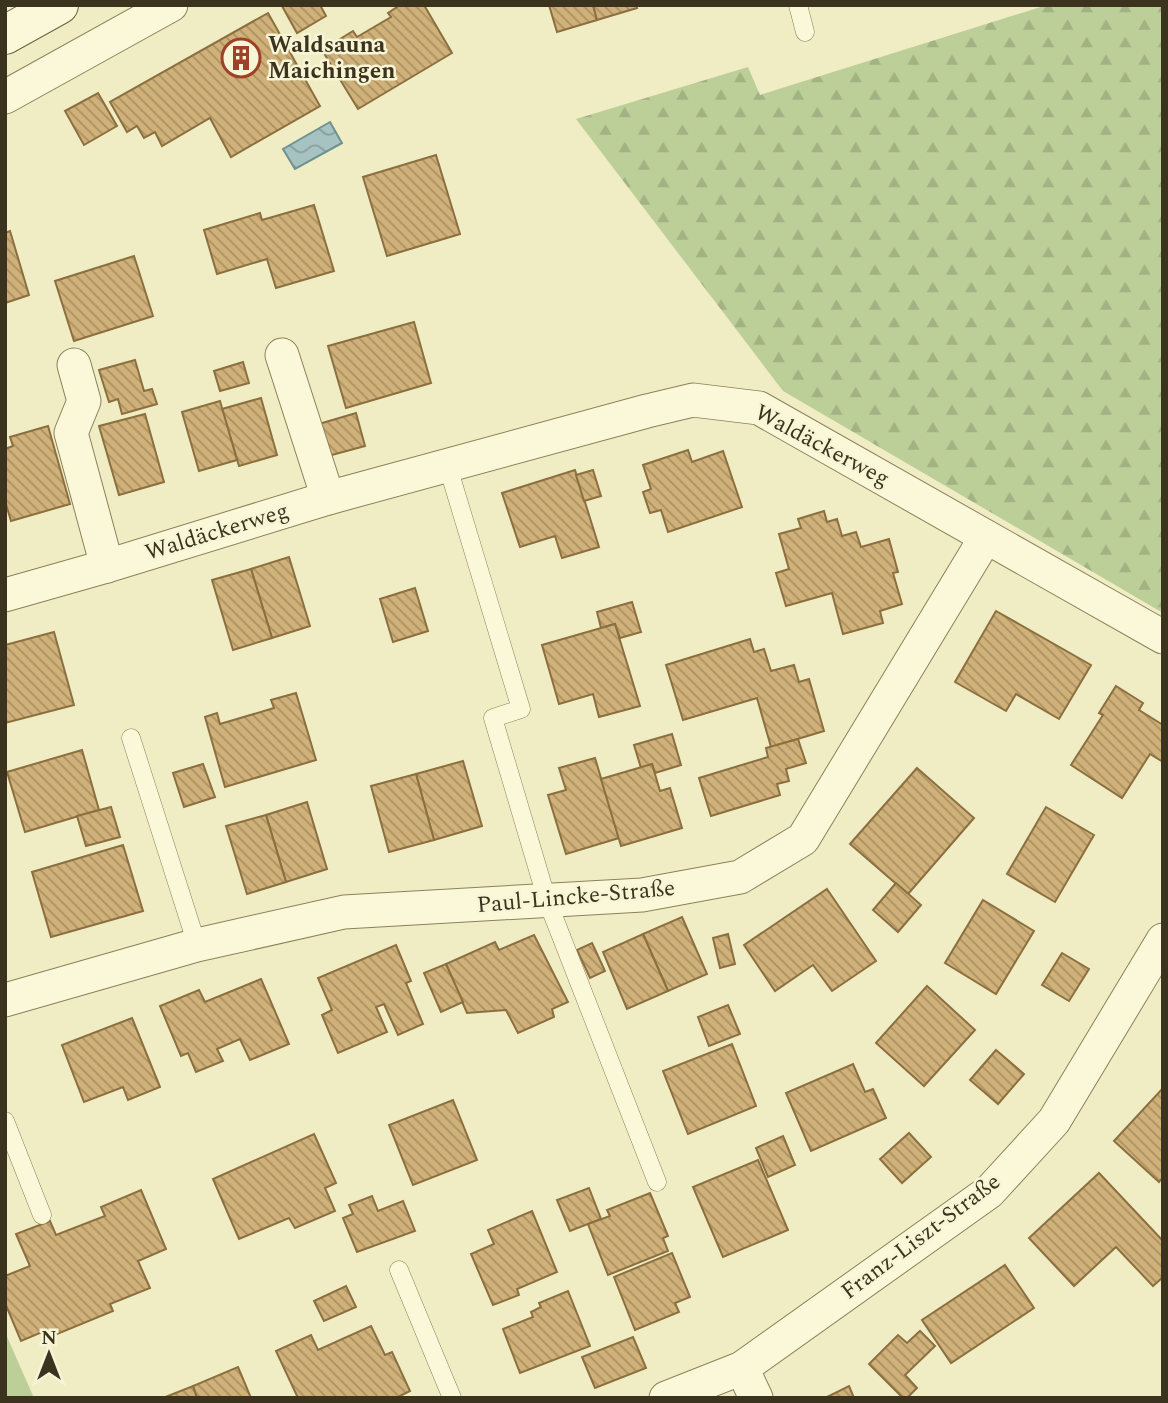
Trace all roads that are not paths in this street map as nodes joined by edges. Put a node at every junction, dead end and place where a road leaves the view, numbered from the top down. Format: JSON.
{"nodes":[{"id":1,"x":59,"y":5,"type":"edge"},
{"id":2,"x":171,"y":5,"type":"edge"},
{"id":3,"x":797,"y":5,"type":"edge"},
{"id":4,"x":805,"y":32,"type":"dead end"},
{"id":5,"x":5,"y":35,"type":"edge"},
{"id":6,"x":5,"y":97,"type":"edge"},
{"id":7,"x":282,"y":355,"type":"dead end"},
{"id":8,"x":74,"y":365,"type":"dead end"},
{"id":9,"x":448,"y":467,"type":"junction"},
{"id":10,"x":328,"y":498,"type":"junction"},
{"id":11,"x":986,"y":537,"type":"junction"},
{"id":12,"x":107,"y":566,"type":"junction"},
{"id":13,"x":5,"y":595,"type":"edge"},
{"id":14,"x":1163,"y":637,"type":"edge"},
{"id":15,"x":131,"y":737,"type":"dead end"},
{"id":16,"x":547,"y":900,"type":"junction"},
{"id":17,"x":1163,"y":940,"type":"edge"},
{"id":18,"x":197,"y":945,"type":"junction"},
{"id":19,"x":5,"y":1000,"type":"edge"},
{"id":20,"x":5,"y":1121,"type":"edge"},
{"id":21,"x":657,"y":1182,"type":"dead end"},
{"id":22,"x":42,"y":1215,"type":"dead end"},
{"id":23,"x":399,"y":1270,"type":"dead end"},
{"id":24,"x":742,"y":1368,"type":"junction"},
{"id":25,"x":452,"y":1398,"type":"edge"},
{"id":26,"x":666,"y":1398,"type":"edge"},
{"id":27,"x":756,"y":1398,"type":"edge"}],
"edges":[{"from":1,"to":5,"type":"main road"},
{"from":2,"to":6,"type":"street"},
{"from":3,"to":4,"type":"lane"},
{"from":7,"to":10,"type":"street"},
{"from":8,"to":12,"type":"street"},
{"from":9,"to":10,"type":"street","name":"Waldäckerweg"},
{"from":9,"to":11,"type":"street","name":"Waldäckerweg"},
{"from":9,"to":16,"type":"lane"},
{"from":10,"to":12,"type":"street","name":"Waldäckerweg"},
{"from":11,"to":14,"type":"street","name":"Waldäckerweg"},
{"from":11,"to":16,"type":"street","name":"Paul-Lincke-Straße"},
{"from":12,"to":13,"type":"street","name":"Waldäckerweg"},
{"from":15,"to":18,"type":"lane"},
{"from":16,"to":18,"type":"street","name":"Paul-Lincke-Straße"},
{"from":16,"to":21,"type":"lane"},
{"from":17,"to":24,"type":"street","name":"Franz-Liszt-Straße"},
{"from":18,"to":19,"type":"street","name":"Paul-Lincke-Straße"},
{"from":20,"to":22,"type":"lane"},
{"from":23,"to":25,"type":"lane"},
{"from":24,"to":26,"type":"street","name":"Franz-Liszt-Straße"},
{"from":24,"to":27,"type":"street"}]}
